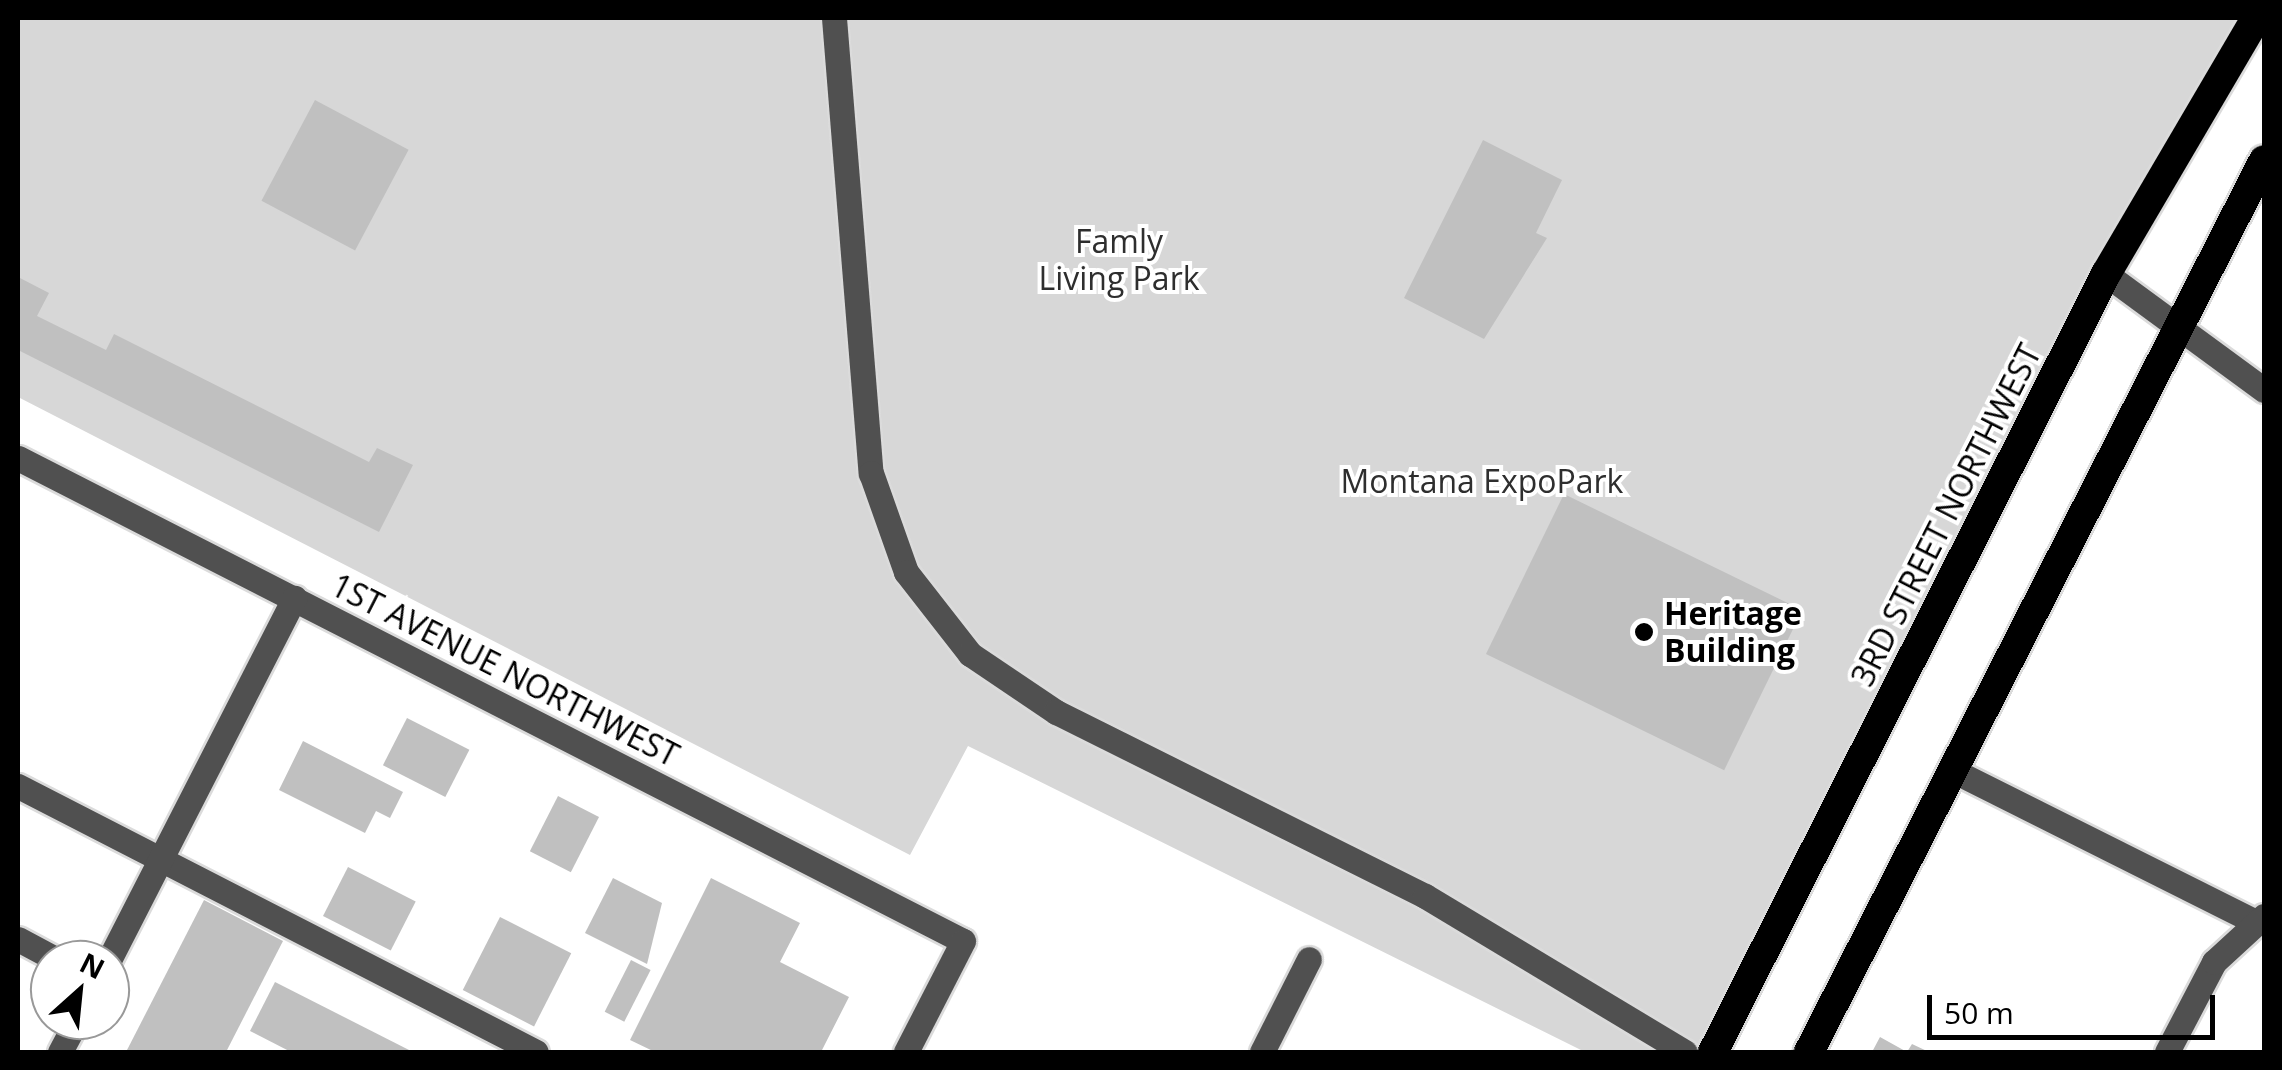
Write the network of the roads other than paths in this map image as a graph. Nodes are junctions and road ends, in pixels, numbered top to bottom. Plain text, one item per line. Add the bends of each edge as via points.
1 (834, 18) edge
2 (2256, 18) edge
3 (2264, 160) edge
4 (2106, 274) junction
5 (2174, 332) junction
6 (2264, 390) edge
7 (18, 458) edge
8 (294, 598) junction
9 (1952, 770) junction
10 (18, 786) edge
11 (160, 860) junction
12 (2261, 920) edge
13 (118, 940) edge
14 (1309, 958) dead end
15 (536, 1052) edge
16 (906, 1052) edge
17 (1262, 1052) edge
18 (1686, 1052) edge
19 (1713, 1052) edge
20 (1809, 1052) edge
21 (2167, 1052) edge

1 - 18 street via 871,473 906,572 970,654 1056,712 1425,896
2 - 4 highway, 3RD STREET NORTHWEST
3 - 5 highway
4 - 5 street
4 - 19 highway, 3RD STREET NORTHWEST
5 - 6 street
5 - 9 highway
7 - 8 street, 1ST AVENUE NORTHWEST
8 - 11 street
8 - 16 street, 1ST AVENUE NORTHWEST via 963,942
9 - 12 street
9 - 20 highway
10 - 11 street
11 - 13 street
11 - 15 street
12 - 21 street via 2214,962
14 - 17 street

